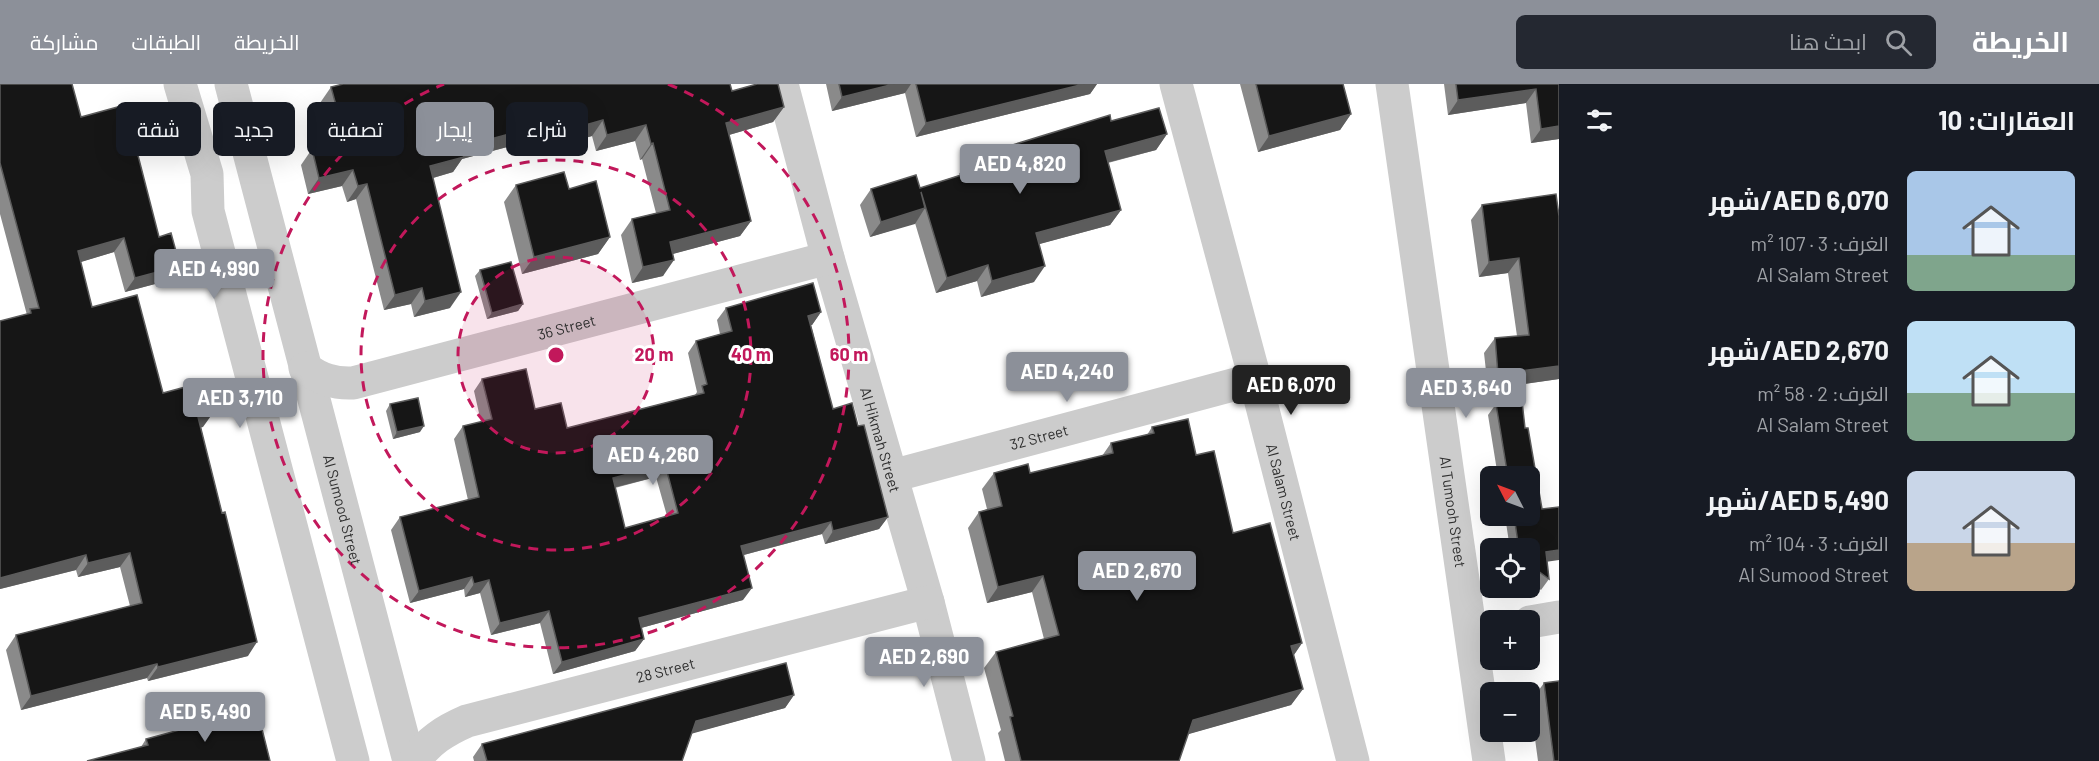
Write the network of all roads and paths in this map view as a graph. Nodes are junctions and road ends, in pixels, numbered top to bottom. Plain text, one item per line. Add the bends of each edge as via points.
1 (180, 84) edge
2 (231, 84) edge
3 (782, 84) edge
4 (1176, 84) edge
5 (1392, 84) edge
6 (207, 174) junction
7 (828, 258) junction
8 (296, 333) junction
9 (304, 368) junction
10 (1255, 379) junction
11 (892, 477) junction
12 (928, 602) junction
13 (1559, 617) edge
14 (1540, 620) edge
15 (1480, 624) edge
16 (1483, 670) edge
17 (352, 761) edge
18 (410, 761) edge
19 (414, 761) edge
20 (969, 761) edge
21 (1353, 761) edge
22 (1489, 761) edge

1 - 6 street
2 - 8 street, Al Sumood Street
3 - 7 street, Al Hikmah Street
4 - 10 street, Al Salam Street
5 - 15 street, Al Tumooh Street
6 - 8 street via 249,328 263,336
6 - 17 street via 208,211
7 - 9 street, 36 Street via 353,382 327,380
7 - 11 street, Al Hikmah Street
8 - 9 street, Al Sumood Street
9 - 18 street, Al Sumood Street
10 - 11 street, 32 Street
10 - 21 street, Al Salam Street
11 - 12 street, Al Hikmah Street
12 - 19 street, 28 Street via 467,722 431,741
12 - 20 street, Al Hikmah Street
13 - 14 street
16 - 22 street, Al Tumooh Street

